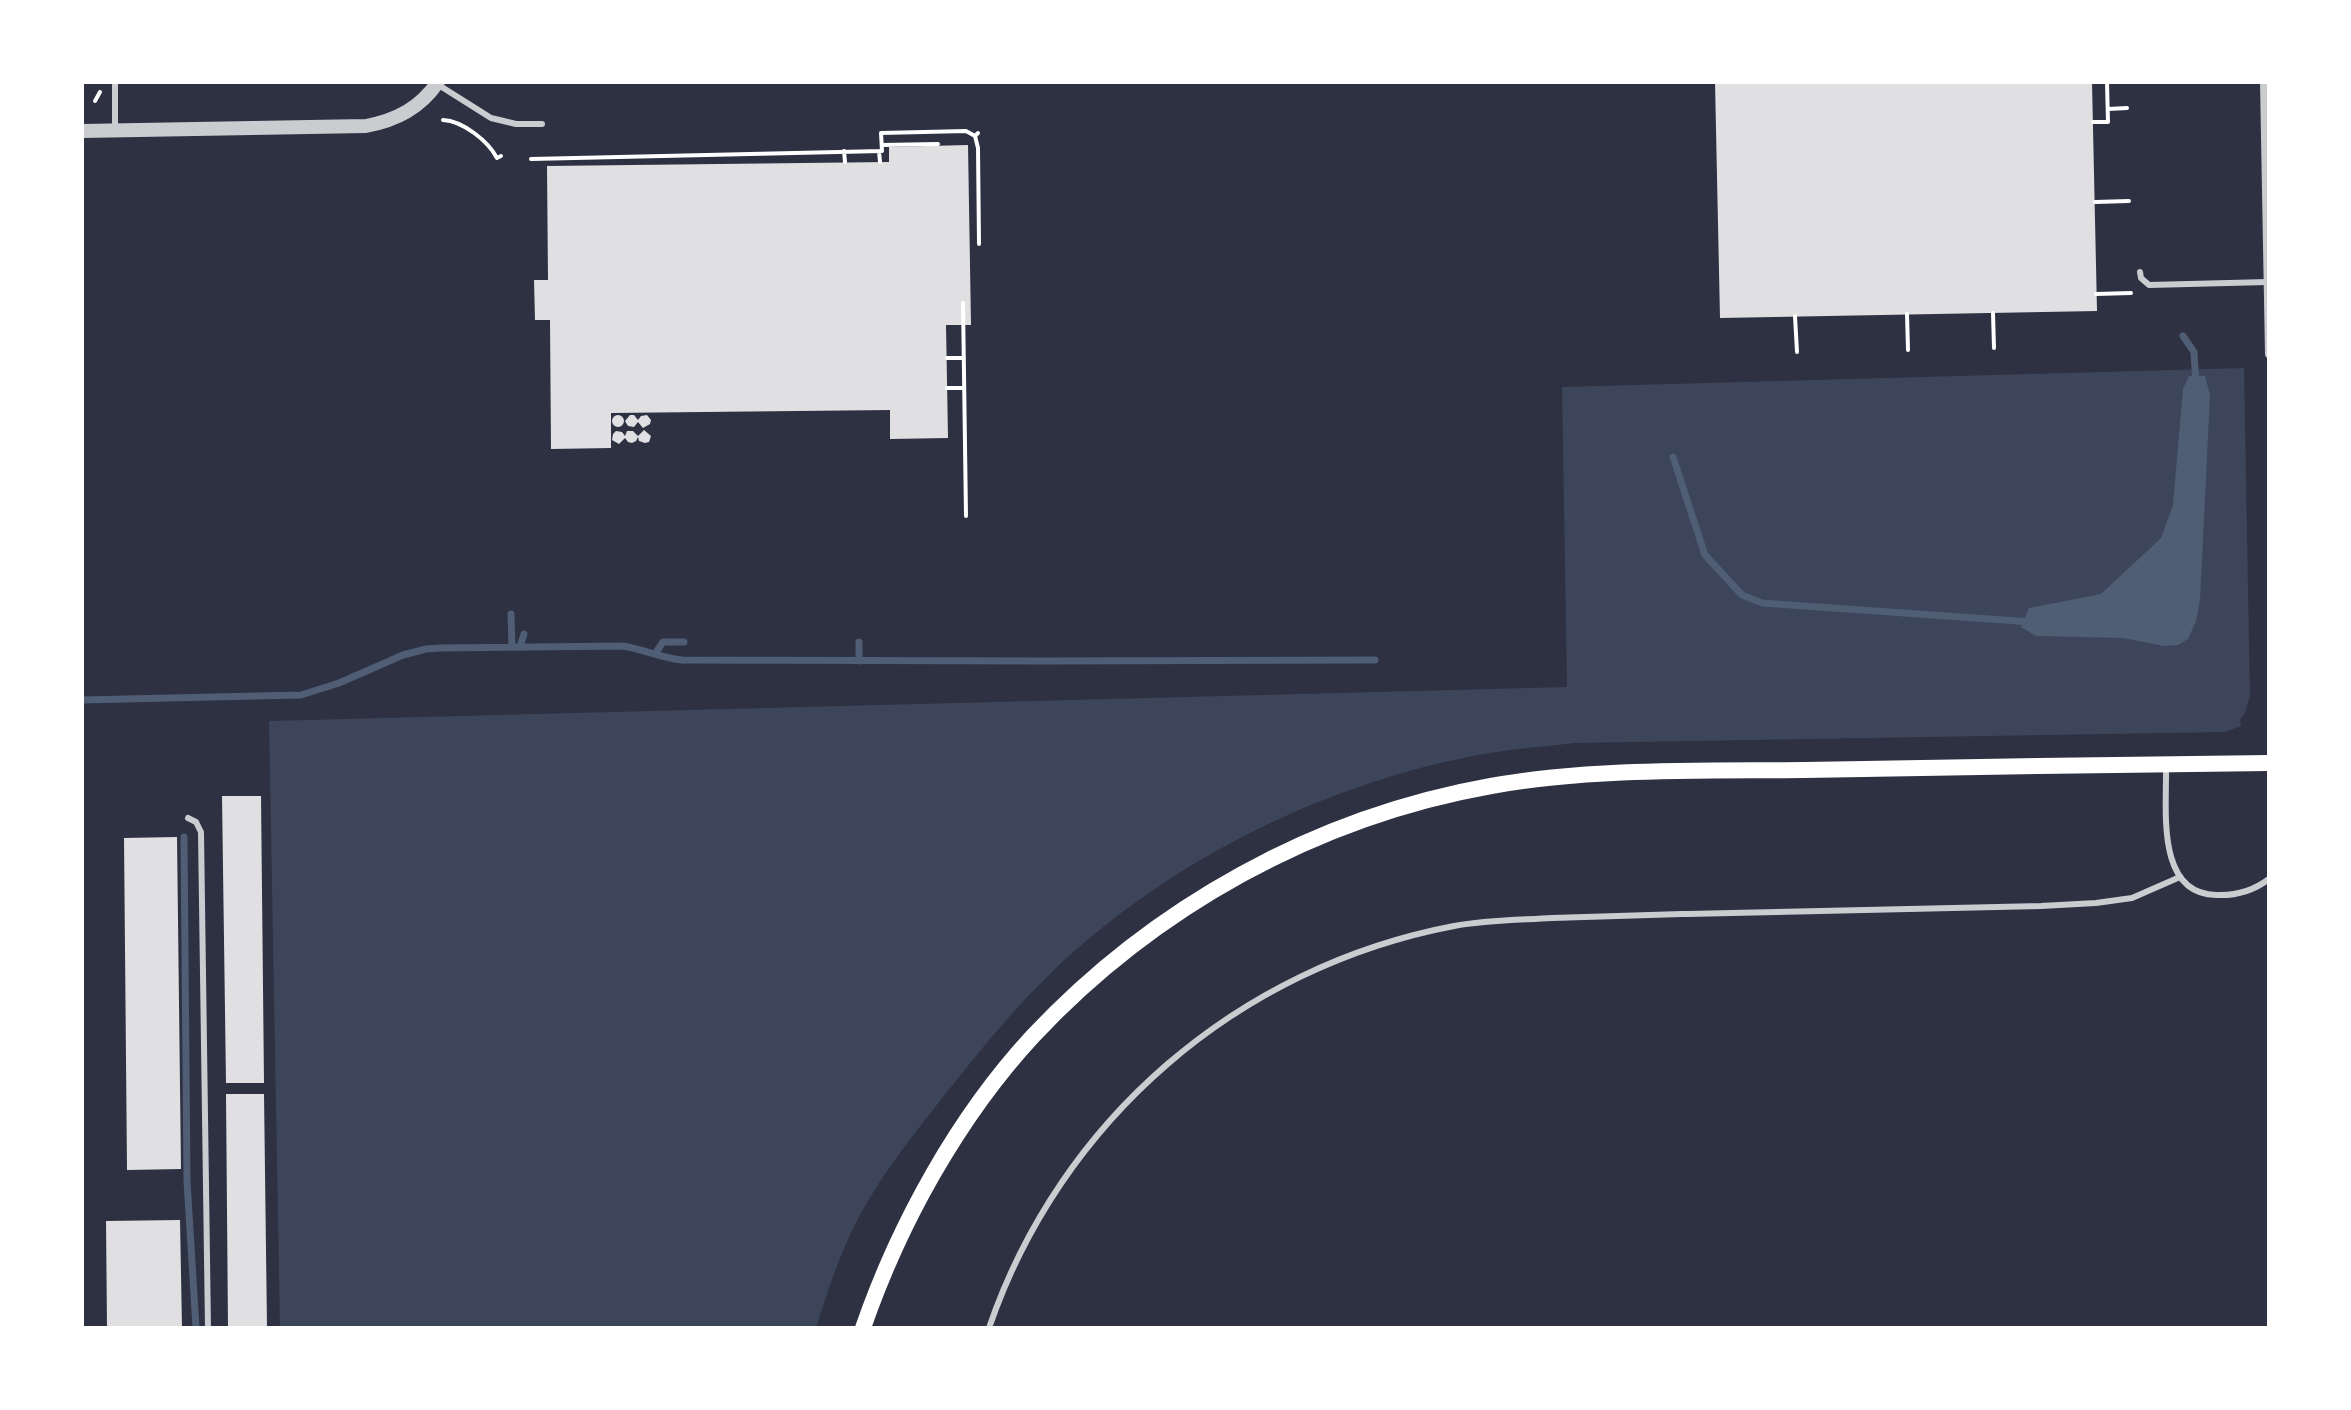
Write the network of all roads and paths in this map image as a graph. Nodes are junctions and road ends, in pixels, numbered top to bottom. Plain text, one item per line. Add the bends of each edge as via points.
1 (115, 82) edge
2 (2107, 82) edge
3 (2264, 82) edge
4 (437, 83) edge
5 (2127, 108) dead end
6 (2108, 109) junction
7 (443, 120) dead end
8 (2093, 122) dead end
9 (542, 124) dead end
10 (115, 130) junction
11 (82, 131) edge
12 (938, 132) junction
13 (882, 145) junction
14 (844, 151) junction
15 (879, 151) junction
16 (770, 153) junction
17 (501, 156) dead end
18 (671, 156) junction
19 (531, 159) dead end
20 (845, 162) dead end
21 (880, 162) dead end
22 (770, 163) dead end
23 (672, 165) dead end
24 (2129, 201) dead end
25 (2095, 202) dead end
26 (979, 244) dead end
27 (2140, 272) dead end
28 (2268, 282) edge
29 (2131, 293) dead end
30 (2096, 294) dead end
31 (963, 303) dead end
32 (1993, 313) dead end
33 (1907, 314) dead end
34 (1795, 316) dead end
35 (1994, 348) dead end
36 (1908, 350) dead end
37 (1797, 352) dead end
38 (2269, 354) edge
39 (947, 358) dead end
40 (964, 358) junction
41 (947, 388) dead end
42 (964, 388) junction
43 (966, 516) dead end
44 (2269, 763) edge
45 (2166, 764) junction
46 (188, 818) dead end
47 (2180, 877) junction
48 (2269, 879) edge
49 (208, 1328) edge
50 (863, 1328) edge
51 (989, 1328) edge

1 - 10 lane
2 - 6 path
3 - 28 street
4 - 9 lane via 502,122
4 - 10 street via 405,114 366,126
5 - 6 path
6 - 8 path via 2108,122
7 - 17 path via 481,137 497,158
10 - 11 street
12 - 13 path via 938,145
12 - 13 path via 881,133
12 - 26 path via 976,134
13 - 15 path
14 - 15 path
14 - 16 path
14 - 20 path
15 - 21 path
16 - 18 path
16 - 22 path
18 - 19 path
18 - 23 path
24 - 25 path
27 - 28 lane via 2149,285
28 - 38 street
29 - 30 path
31 - 40 path
32 - 35 path
33 - 36 path
34 - 37 path
39 - 40 path
40 - 42 path
41 - 42 path
42 - 43 path
44 - 45 main road
45 - 47 lane via 2169,849
45 - 50 main road via 1576,775 1452,794 1316,838 1247,870 1151,932 1033,1037 932,1176 892,1253
46 - 49 lane via 201,832
47 - 48 lane via 2211,895 2246,892
47 - 51 lane via 2143,895 2096,903 1478,922 1413,935 1339,960 1230,1016 1179,1053 1129,1100 1083,1151 1036,1225

